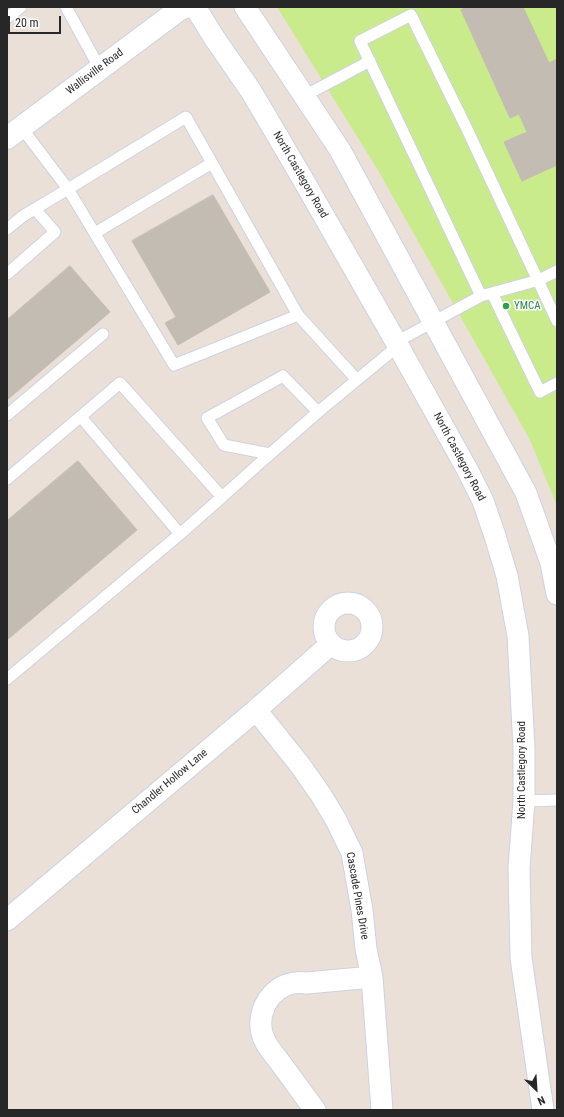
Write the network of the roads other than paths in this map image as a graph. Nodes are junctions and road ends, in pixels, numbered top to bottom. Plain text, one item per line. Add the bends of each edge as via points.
1 (21, 7) edge
2 (66, 7) edge
3 (185, 7) edge
4 (195, 7) edge
5 (245, 7) edge
6 (7, 18) edge
7 (370, 61) junction
8 (100, 69) junction
9 (304, 96) junction
10 (14, 133) edge
11 (212, 163) junction
12 (68, 189) junction
13 (35, 209) junction
14 (7, 229) edge
15 (95, 233) junction
16 (557, 271) edge
17 (7, 274) edge
18 (539, 280) junction
19 (486, 295) junction
20 (298, 315) junction
21 (557, 321) edge
22 (432, 322) junction
23 (103, 334) dead end
24 (397, 344) junction
25 (357, 380) junction
26 (557, 383) edge
27 (318, 412) junction
28 (7, 415) edge
29 (81, 417) junction
30 (270, 454) junction
31 (7, 479) edge
32 (222, 498) junction
33 (180, 534) junction
34 (557, 594) edge
35 (331, 644) dead end
36 (7, 679) edge
37 (256, 710) junction
38 (557, 800) edge
39 (524, 801) junction
40 (7, 920) edge
41 (372, 977) junction
42 (315, 1110) edge
43 (382, 1110) edge
44 (543, 1110) edge

1 - 6 lane
2 - 8 lane
3 - 8 main road, Wallisville Road
4 - 24 street, North Castlegory Road via 255,98
5 - 9 street
7 - 9 lane
7 - 18 lane via 360,41 411,15
7 - 19 lane
8 - 10 main road, Wallisville Road
9 - 22 street via 340,150
10 - 12 lane
11 - 12 lane via 186,117
11 - 15 lane
11 - 20 lane
12 - 13 lane
12 - 15 lane
13 - 14 lane
13 - 17 lane via 55,232
15 - 20 lane via 174,365
16 - 18 lane
18 - 19 lane
18 - 21 lane
19 - 22 lane
19 - 26 lane via 540,392
20 - 25 lane
22 - 24 lane
22 - 34 street via 526,493 551,563
23 - 28 lane
24 - 25 lane
24 - 39 street, North Castlegory Road via 483,501 507,576 518,636
25 - 27 lane
27 - 30 lane
27 - 30 lane via 283,376 207,418 224,445
29 - 31 lane
29 - 32 lane via 120,384
29 - 33 lane
30 - 32 lane
32 - 33 lane
33 - 36 lane
35 - 37 street, Chandler Hollow Lane
37 - 40 street, Chandler Hollow Lane
37 - 41 street, Cascade Pines Drive via 321,795 352,853
38 - 39 lane
39 - 44 street, North Castlegory Road via 519,868 520,958
41 - 42 street via 285,985 267,1001 262,1013 264,1041
41 - 43 street, Cascade Pines Drive

